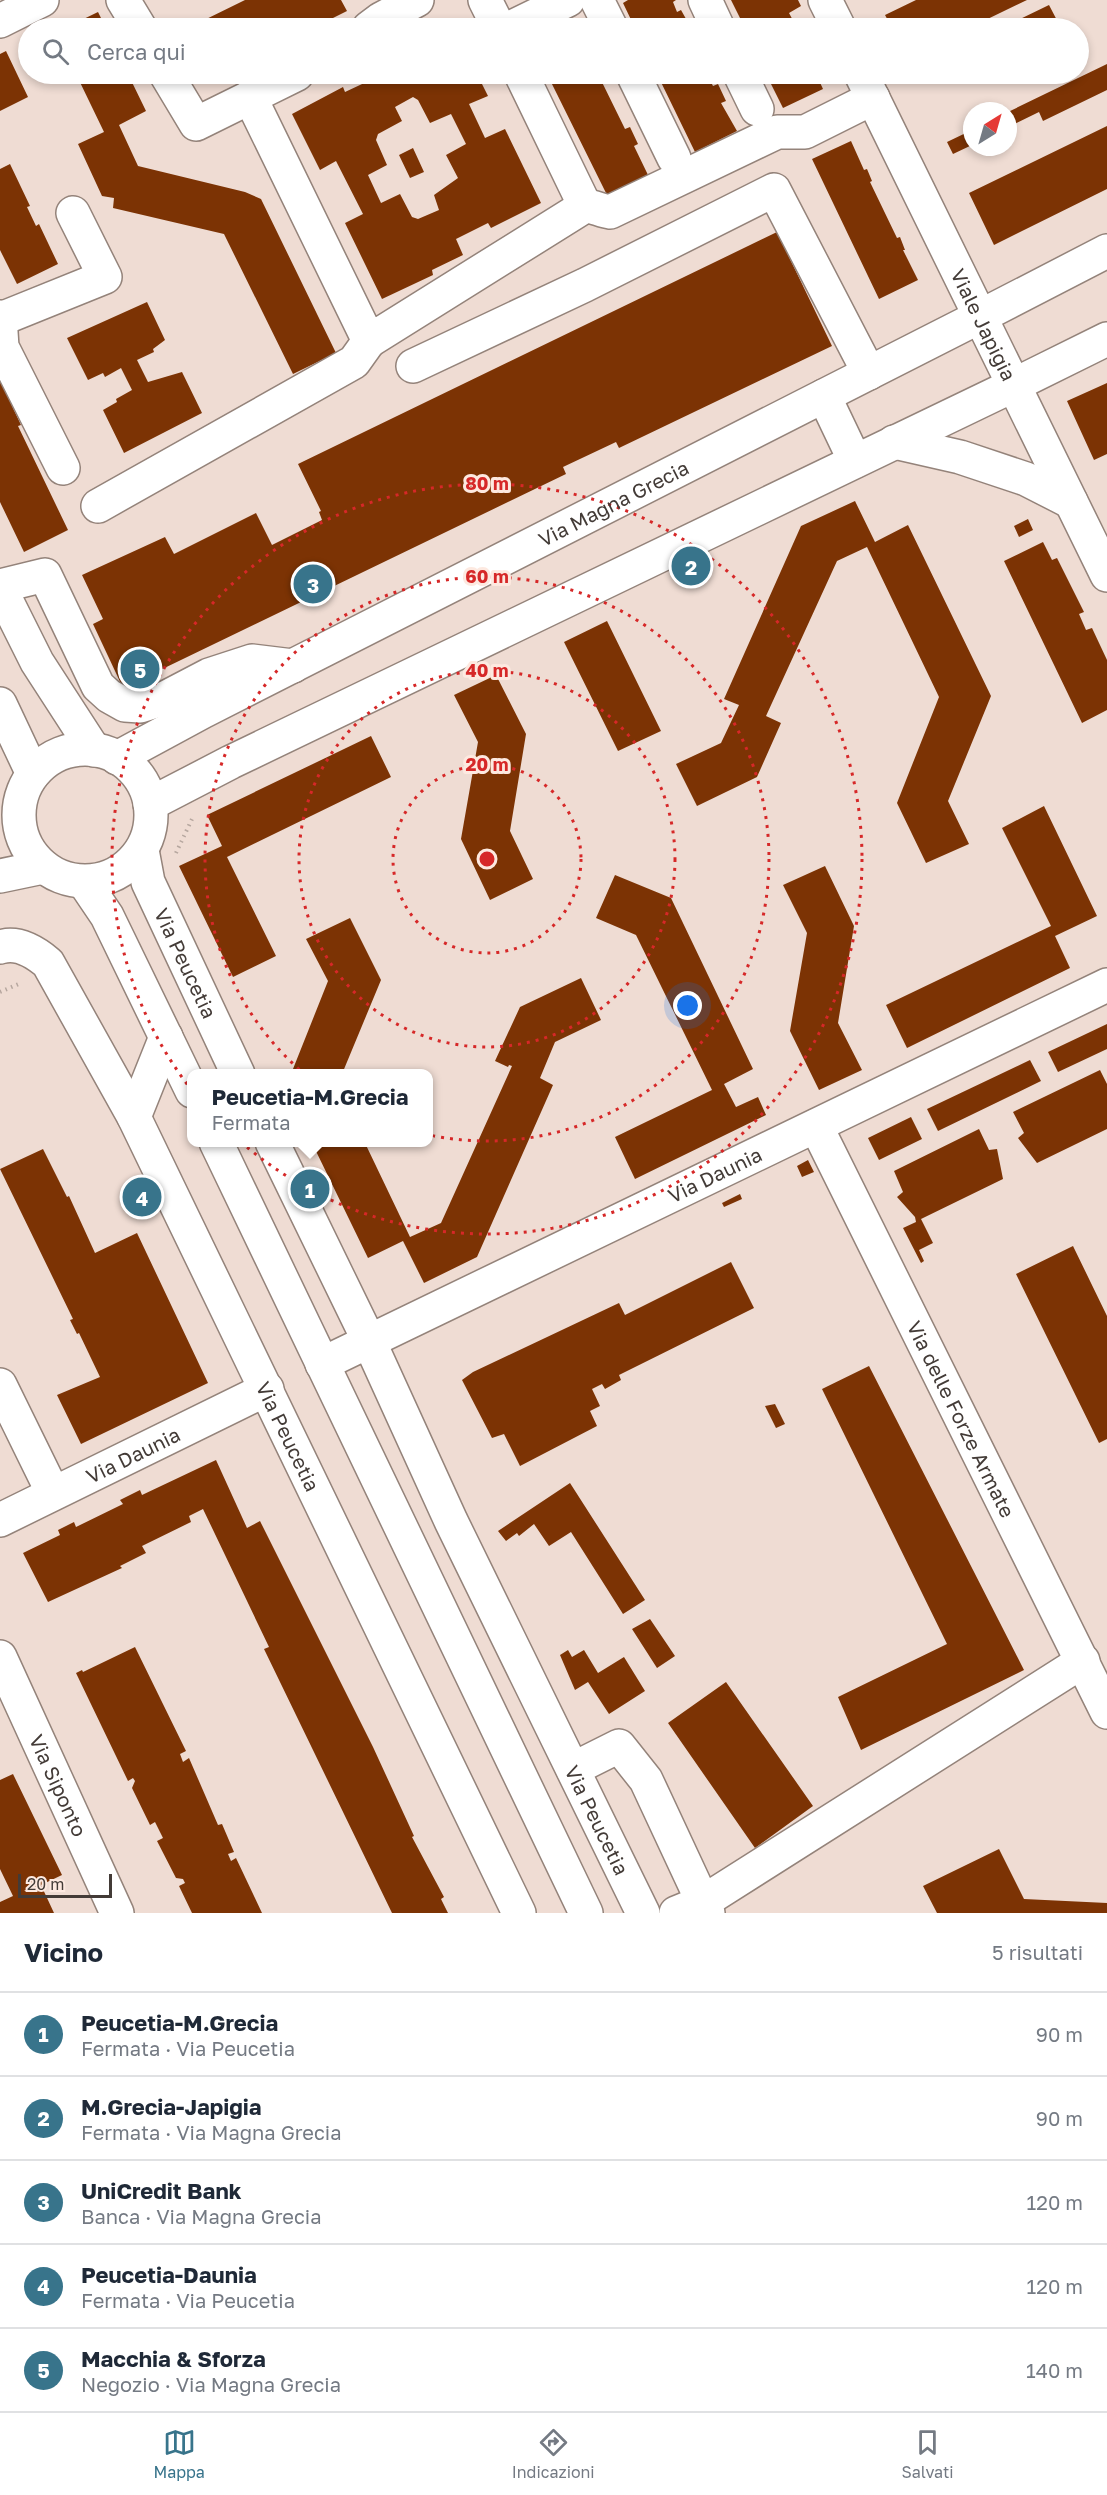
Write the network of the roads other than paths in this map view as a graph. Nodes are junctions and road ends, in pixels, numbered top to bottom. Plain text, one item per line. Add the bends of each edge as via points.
1 (42, 0) edge
2 (123, 0) edge
3 (417, 0) edge
4 (485, 0) edge
5 (568, 0) edge
6 (597, 0) edge
7 (705, 0) edge
8 (825, 0) edge
9 (134, 18) edge
10 (381, 18) edge
11 (494, 18) edge
12 (531, 18) edge
13 (606, 18) edge
14 (713, 18) edge
15 (834, 18) edge
16 (0, 21) edge
17 (172, 84) edge
18 (277, 84) edge
19 (526, 84) edge
20 (638, 84) edge
21 (745, 84) edge
22 (867, 86) edge
23 (250, 97) junction
24 (757, 109) dead end
25 (674, 158) dead end
26 (585, 206) junction
27 (72, 213) dead end
28 (1107, 251) edge
29 (981, 316) junction
30 (1, 318) edge
31 (1107, 339) edge
32 (369, 340) junction
33 (413, 366) dead end
34 (869, 373) junction
35 (1014, 384) junction
36 (824, 396) junction
37 (894, 442) junction
38 (855, 461) junction
39 (63, 468) dead end
40 (1071, 502) junction
41 (98, 506) dead end
42 (1107, 575) edge
43 (0, 587) edge
44 (293, 666) junction
45 (0, 704) edge
46 (106, 754) junction
47 (18, 794) edge
48 (150, 804) junction
49 (142, 850) junction
50 (43, 867) junction
51 (0, 876) edge
52 (84, 882) junction
53 (0, 946) edge
54 (1107, 986) edge
55 (166, 1037) junction
56 (236, 1069) edge
57 (187, 1081) edge
58 (134, 1117) junction
59 (816, 1126) junction
60 (218, 1147) edge
61 (274, 1147) edge
62 (369, 1341) junction
63 (322, 1364) junction
64 (0, 1385) edge
65 (267, 1389) junction
66 (53, 1493) junction
67 (0, 1520) edge
68 (0, 1657) edge
69 (1083, 1661) junction
70 (1107, 1712) edge
71 (573, 1769) junction
72 (696, 1909) edge
73 (117, 1913) edge
74 (519, 1913) edge
75 (586, 1913) edge
76 (643, 1913) edge

1 - 16 street
2 - 9 street
3 - 10 street
4 - 11 street
5 - 12 street
6 - 13 street
7 - 14 street
8 - 15 street
17 - 23 street via 196,124
18 - 23 street
19 - 26 street
20 - 25 street
21 - 24 street
22 - 26 street via 806,132 777,132 610,212
22 - 29 street, Viale Japigia
23 - 32 street
26 - 32 street
27 - 30 street via 105,277
28 - 29 street, Via Magna Grecia
29 - 34 street, Via Magna Grecia
29 - 35 street, Viale Japigia
30 - 39 street via 2,347
31 - 35 street
32 - 41 street via 354,362
33 - 34 street via 774,190
34 - 36 street, Via Magna Grecia
35 - 37 street
35 - 40 street, Viale Japigia
36 - 38 street
36 - 44 street, Via Magna Grecia
37 - 38 street
37 - 40 street via 960,457 1026,479
38 - 48 street
40 - 42 street, Viale Japigia
43 - 44 street via 45,575 99,686 125,705 153,703 209,675 252,661
43 - 46 street via 37,662
44 - 46 street, Via Magna Grecia
45 - 47 street
46 - 47 street, Via Magna Grecia via 71,751 50,759
46 - 48 street via 139,777
47 - 50 street via 21,835
48 - 49 street via 151,827
49 - 52 street via 127,867 107,878
49 - 56 street, Via Peucetia via 148,882
50 - 51 street
50 - 52 street via 63,878
52 - 55 street via 107,916
53 - 58 street, Via Peucetia via 32,950 48,963
54 - 59 street, Via Daunia
55 - 57 street
55 - 58 street
58 - 65 street, Via Peucetia
59 - 62 street, Via Daunia
59 - 69 street, Via delle Forze Armate
60 - 63 street
61 - 62 street, Via Peucetia
62 - 63 street, Via Daunia
62 - 71 street, Via Peucetia via 451,1521
63 - 75 street
64 - 66 street
65 - 66 street, Via Daunia
65 - 74 street, Via Peucetia
66 - 67 street, Via Daunia
68 - 73 street, Via Siponto
69 - 70 street, Via delle Forze Armate
69 - 72 street
71 - 72 street via 619,1746 645,1780
71 - 76 street, Via Peucetia

